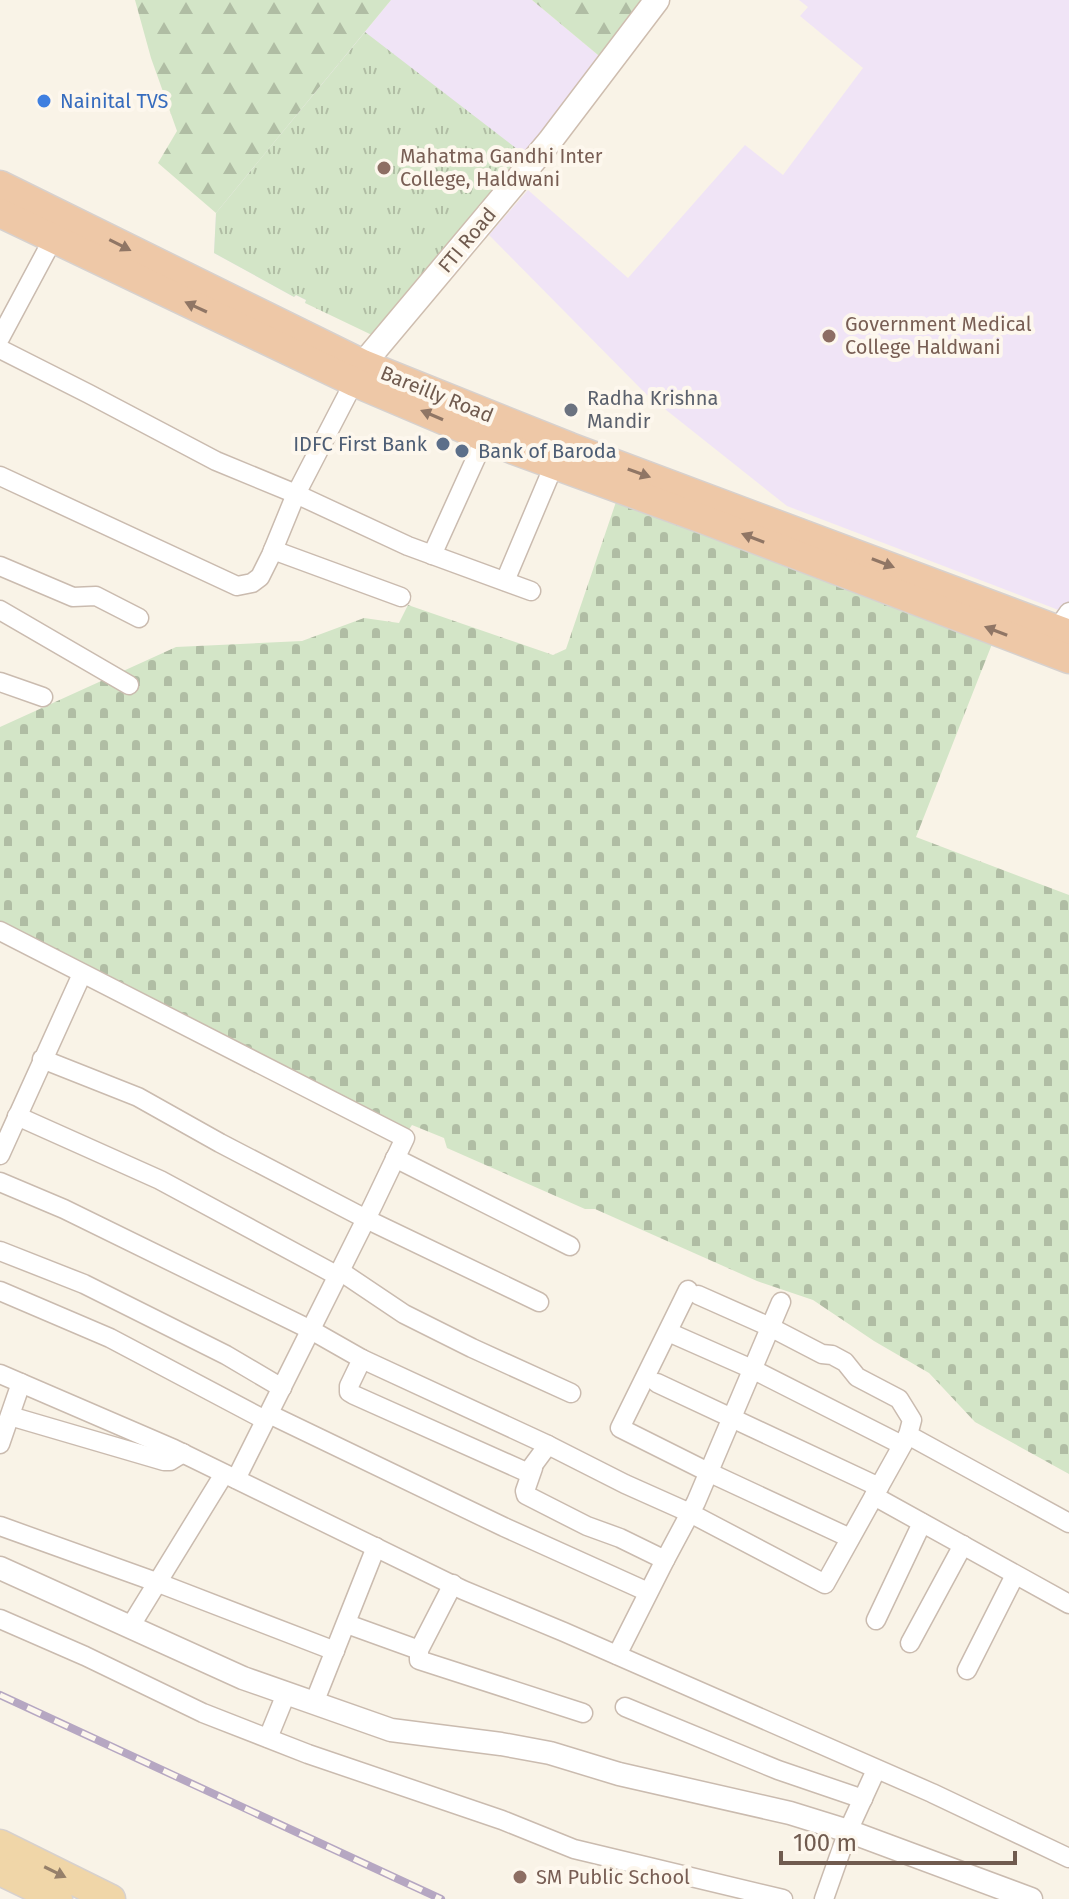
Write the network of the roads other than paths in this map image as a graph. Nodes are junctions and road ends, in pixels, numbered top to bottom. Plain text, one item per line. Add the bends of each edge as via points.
1 (657, 0) edge
2 (0, 185) edge
3 (0, 213) edge
4 (59, 228) junction
5 (0, 338) edge
6 (0, 349) edge
7 (358, 373) junction
8 (485, 438) junction
9 (554, 465) junction
10 (0, 476) edge
11 (296, 494) junction
12 (273, 550) junction
13 (432, 555) junction
14 (0, 566) edge
15 (505, 581) junction
16 (531, 591) dead end
17 (401, 597) dead end
18 (0, 610) edge
19 (139, 618) dead end
20 (1062, 637) edge
21 (0, 682) edge
22 (129, 685) dead end
23 (43, 697) dead end
24 (0, 931) edge
25 (82, 974) junction
26 (42, 1059) junction
27 (17, 1116) junction
28 (0, 1155) edge
29 (395, 1158) junction
30 (0, 1182) edge
31 (366, 1219) junction
32 (570, 1246) dead end
33 (0, 1251) edge
34 (339, 1274) junction
35 (0, 1291) edge
36 (539, 1302) dead end
37 (781, 1302) dead end
38 (770, 1327) junction
39 (311, 1330) junction
40 (675, 1335) dead end
41 (362, 1359) junction
42 (752, 1369) junction
43 (0, 1374) edge
44 (21, 1383) junction
45 (657, 1383) dead end
46 (282, 1388) junction
47 (571, 1393) dead end
48 (267, 1417) junction
49 (731, 1418) junction
50 (6, 1421) edge
51 (905, 1440) junction
52 (0, 1444) edge
53 (548, 1445) junction
54 (183, 1453) junction
55 (533, 1468) junction
56 (708, 1472) junction
57 (230, 1476) junction
58 (876, 1492) junction
59 (690, 1513) junction
60 (922, 1523) junction
61 (1069, 1523) edge
62 (0, 1526) edge
63 (850, 1538) junction
64 (963, 1545) junction
65 (376, 1547) junction
66 (665, 1560) junction
67 (0, 1568) edge
68 (1015, 1575) junction
69 (156, 1582) junction
70 (453, 1584) junction
71 (648, 1592) junction
72 (1069, 1604) edge
73 (0, 1619) edge
74 (876, 1620) dead end
75 (347, 1624) junction
76 (130, 1627) junction
77 (910, 1643) dead end
78 (419, 1650) junction
79 (335, 1651) junction
80 (617, 1655) junction
81 (967, 1670) dead end
82 (286, 1694) junction
83 (314, 1703) junction
84 (625, 1707) dead end
85 (583, 1713) dead end
86 (268, 1738) junction
87 (876, 1770) junction
88 (863, 1799) junction
89 (848, 1831) junction
90 (0, 1844) edge
91 (1069, 1858) edge
92 (0, 1871) edge
93 (58, 1899) edge
94 (111, 1899) edge
95 (783, 1899) edge
96 (824, 1899) edge
97 (1031, 1899) edge

1 - 7 main road, FTI Road via 550,141
2 - 4 highway, Bareilly Road
3 - 4 highway, Bareilly Road
4 - 5 street
4 - 7 highway, Bareilly Road
6 - 11 street via 216,461
8 -> 7 highway, Bareilly Road
7 - 11 street
7 -> 20 highway, Bareilly Road via 570,447
8 - 9 highway, Bareilly Road
8 - 13 street
9 - 15 street
20 -> 9 highway, Bareilly Road
10 - 12 street via 237,586 260,577
11 - 12 street
11 - 13 street
12 - 17 street
13 - 15 street
14 - 19 street via 73,597 96,596
15 - 16 street
18 - 22 street
21 - 23 street
24 - 25 street
25 - 26 street
25 - 29 street via 405,1138
26 - 27 street
26 - 31 street via 138,1097
27 - 28 street
27 - 34 street via 160,1180
29 - 31 street
29 - 32 street
30 - 39 street
31 - 34 street
31 - 36 street
33 - 46 street via 98,1291
34 - 39 street
34 - 47 street via 404,1314
35 - 48 street via 110,1338
37 - 38 street
38 - 42 street
38 - 51 street via 845,1362 857,1377 899,1399 912,1420
38 - 56 street via 693,1293 620,1428
39 - 41 street
39 - 46 street
40 - 42 street
41 - 53 street
41 - 55 street via 349,1392 524,1471
42 - 49 street
42 - 51 street
43 - 44 street
44 - 50 street
44 - 54 street
45 - 49 street
46 - 48 street
48 - 57 street
48 - 71 street
49 - 56 street
49 - 58 street
50 - 52 street
50 - 54 street via 164,1461
51 - 58 street
51 - 61 street
53 - 55 street
53 - 59 street
54 - 57 street
55 - 66 street via 526,1495
56 - 59 street
56 - 63 street
57 - 65 street
57 - 69 street
58 - 60 street
58 - 63 street
59 - 63 street via 825,1584
59 - 66 street
60 - 64 street
60 - 74 street
62 - 69 street
64 - 68 street
64 - 77 street
65 - 70 street
65 - 75 street
66 - 71 street
67 - 76 street
68 - 72 street
68 - 81 street
69 - 76 street
69 - 79 street
70 - 78 street
70 - 80 street
71 - 80 street
73 - 86 street
75 - 78 street
75 - 79 street
76 - 82 street
78 - 85 street via 421,1661
79 - 83 street
80 - 87 street
82 - 83 street
82 - 86 street
83 - 89 street via 391,1730 550,1753
84 - 88 street
86 - 95 street via 574,1849
87 - 88 street
87 - 91 street
88 - 89 street
89 - 96 street
89 - 97 street
90 -> 94 main road
92 - 93 main road

